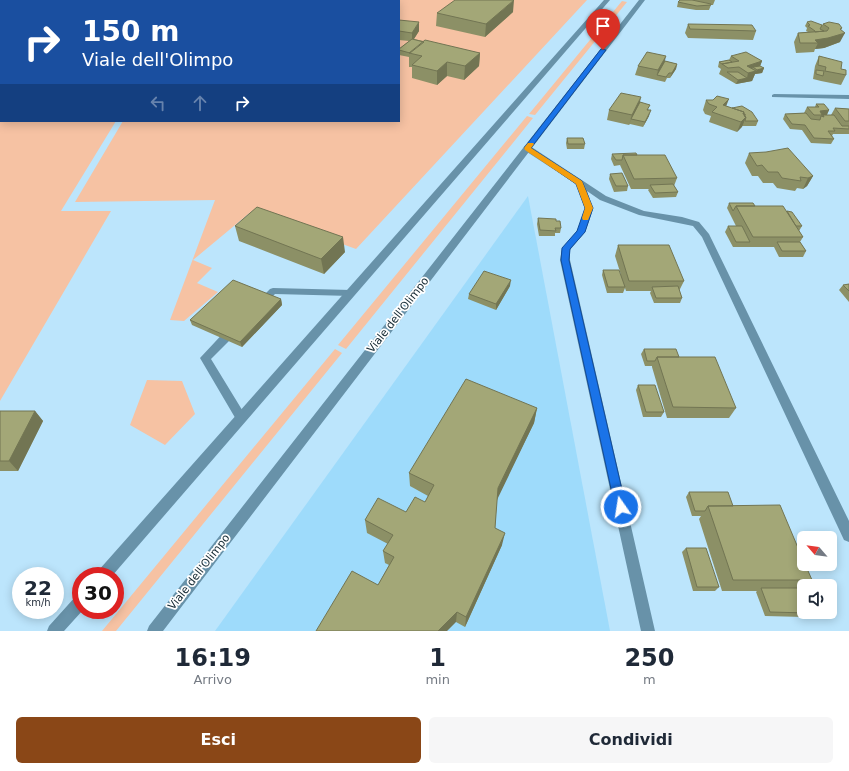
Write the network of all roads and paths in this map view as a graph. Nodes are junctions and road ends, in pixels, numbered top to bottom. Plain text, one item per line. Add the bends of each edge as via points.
1 (607, 0) edge
2 (642, 0) edge
3 (774, 96) dead end
4 (849, 97) edge
5 (527, 148) junction
6 (580, 183) junction
7 (351, 293) junction
8 (250, 313) edge
9 (239, 324) edge
10 (241, 418) junction
11 (849, 535) edge
12 (111, 567) edge
13 (72, 611) edge
14 (54, 631) edge
15 (154, 631) edge
16 (648, 631) edge

1 - 7 street
2 - 5 street, Viale dell'Olimpo
3 - 4 street
5 - 6 street
5 - 15 street, Viale dell'Olimpo
6 - 11 street via 603,198 642,213 696,224 706,236
6 - 16 street via 589,208 581,232 566,248 565,260
7 - 8 street via 273,291
7 - 10 street
9 - 10 street via 205,358
10 - 12 street
13 - 14 street

